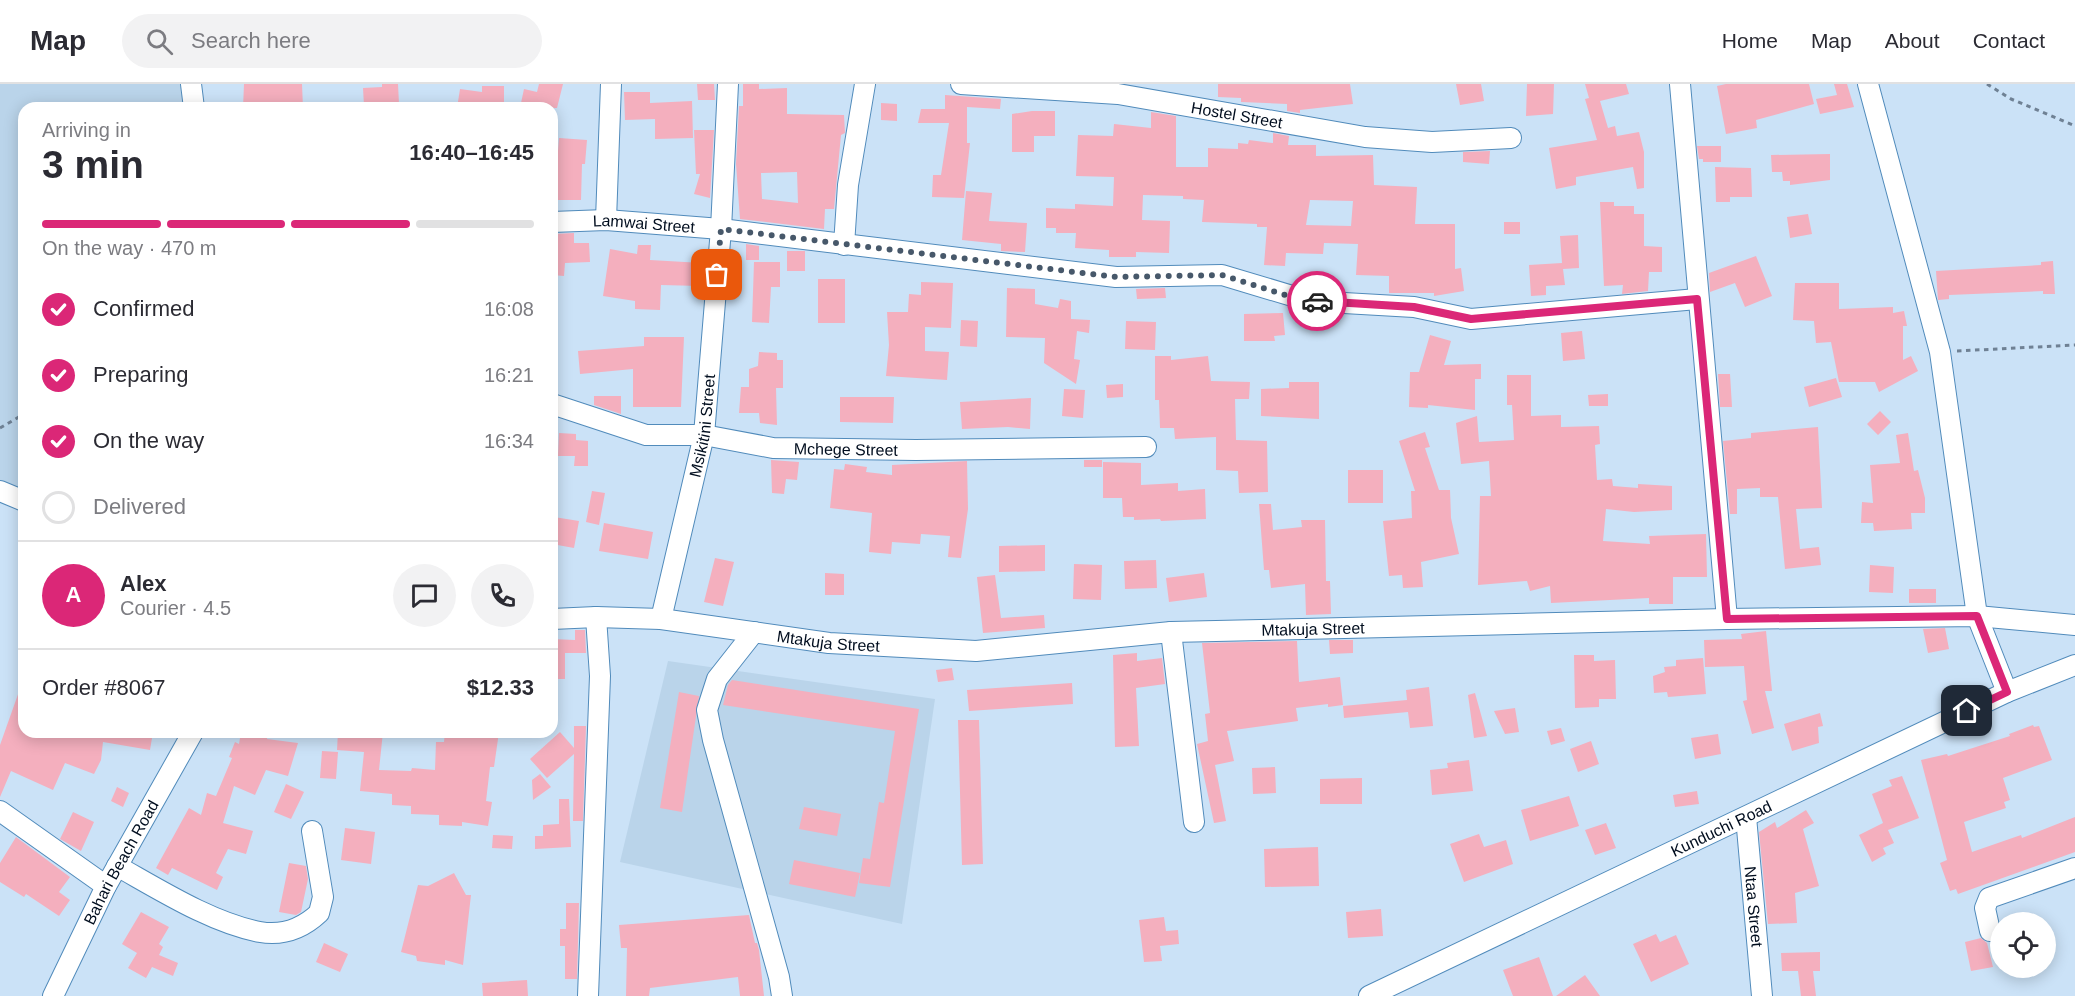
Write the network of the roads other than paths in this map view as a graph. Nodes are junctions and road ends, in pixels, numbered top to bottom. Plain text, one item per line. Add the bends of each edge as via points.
1 (191, 84) edge
2 (611, 84) edge
3 (728, 84) edge
4 (865, 84) edge
5 (961, 84) edge
6 (1680, 84) edge
7 (1868, 84) edge
8 (193, 102) edge
9 (1511, 138) dead end
10 (606, 220) junction
11 (558, 222) edge
12 (721, 229) junction
13 (844, 245) junction
14 (1697, 299) junction
15 (558, 406) edge
16 (704, 435) junction
17 (1146, 447) dead end
18 (0, 491) edge
19 (18, 498) edge
20 (1977, 616) junction
21 (596, 617) junction
22 (558, 619) edge
23 (661, 619) junction
24 (1727, 619) junction
25 (2075, 625) edge
26 (754, 632) junction
27 (1171, 632) junction
28 (2075, 665) edge
29 (2007, 692) junction
30 (191, 738) edge
31 (0, 811) edge
32 (1746, 817) junction
33 (1194, 822) dead end
34 (312, 831) dead end
35 (117, 866) junction
36 (2075, 868) edge
37 (106, 886) junction
38 (1990, 932) dead end
39 (53, 996) edge
40 (588, 996) edge
41 (782, 996) edge
42 (1369, 996) edge
43 (1762, 996) edge

1 - 8 street
2 - 10 street
3 - 12 street, Msikitini Street
4 - 13 street via 848,185
5 - 9 street, Hostel Street via 1118,94 1365,136 1432,142
6 - 14 street
7 - 20 street via 1940,352
10 - 11 street, Lamwai Street
10 - 12 street, Lamwai Street
12 - 13 street, Lamwai Street
12 - 16 street, Msikitini Street
13 - 14 street, Lamwai Street via 1116,277 1222,275 1309,301 1414,307 1471,319
14 - 24 street
15 - 16 street, Mchege Street via 646,435
16 - 17 street, Mchege Street via 773,448
16 - 23 street, Msikitini Street
18 - 19 street
20 - 24 street, Mtakuja Street
20 - 25 street, Mtakuja Street
20 - 29 street
21 - 22 street, Mtakuja Street
21 - 23 street, Mtakuja Street
21 - 40 street via 600,676
23 - 26 street, Mtakuja Street
24 - 27 street, Mtakuja Street
26 - 27 street, Mtakuja Street via 829,643 976,651
26 - 41 street via 717,679 707,710
27 - 33 street
28 - 29 street, Kunduchi Road
29 - 32 street, Kunduchi Road
30 - 35 street, Bahari Beach Road
31 - 37 street
32 - 42 street, Kunduchi Road
32 - 43 street, Ntaa Street
34 - 35 street via 322,897 320,913 307,924 288,931 261,932 210,914
35 - 37 street, Bahari Beach Road
36 - 38 street via 1989,898 1985,908
37 - 39 street, Bahari Beach Road

